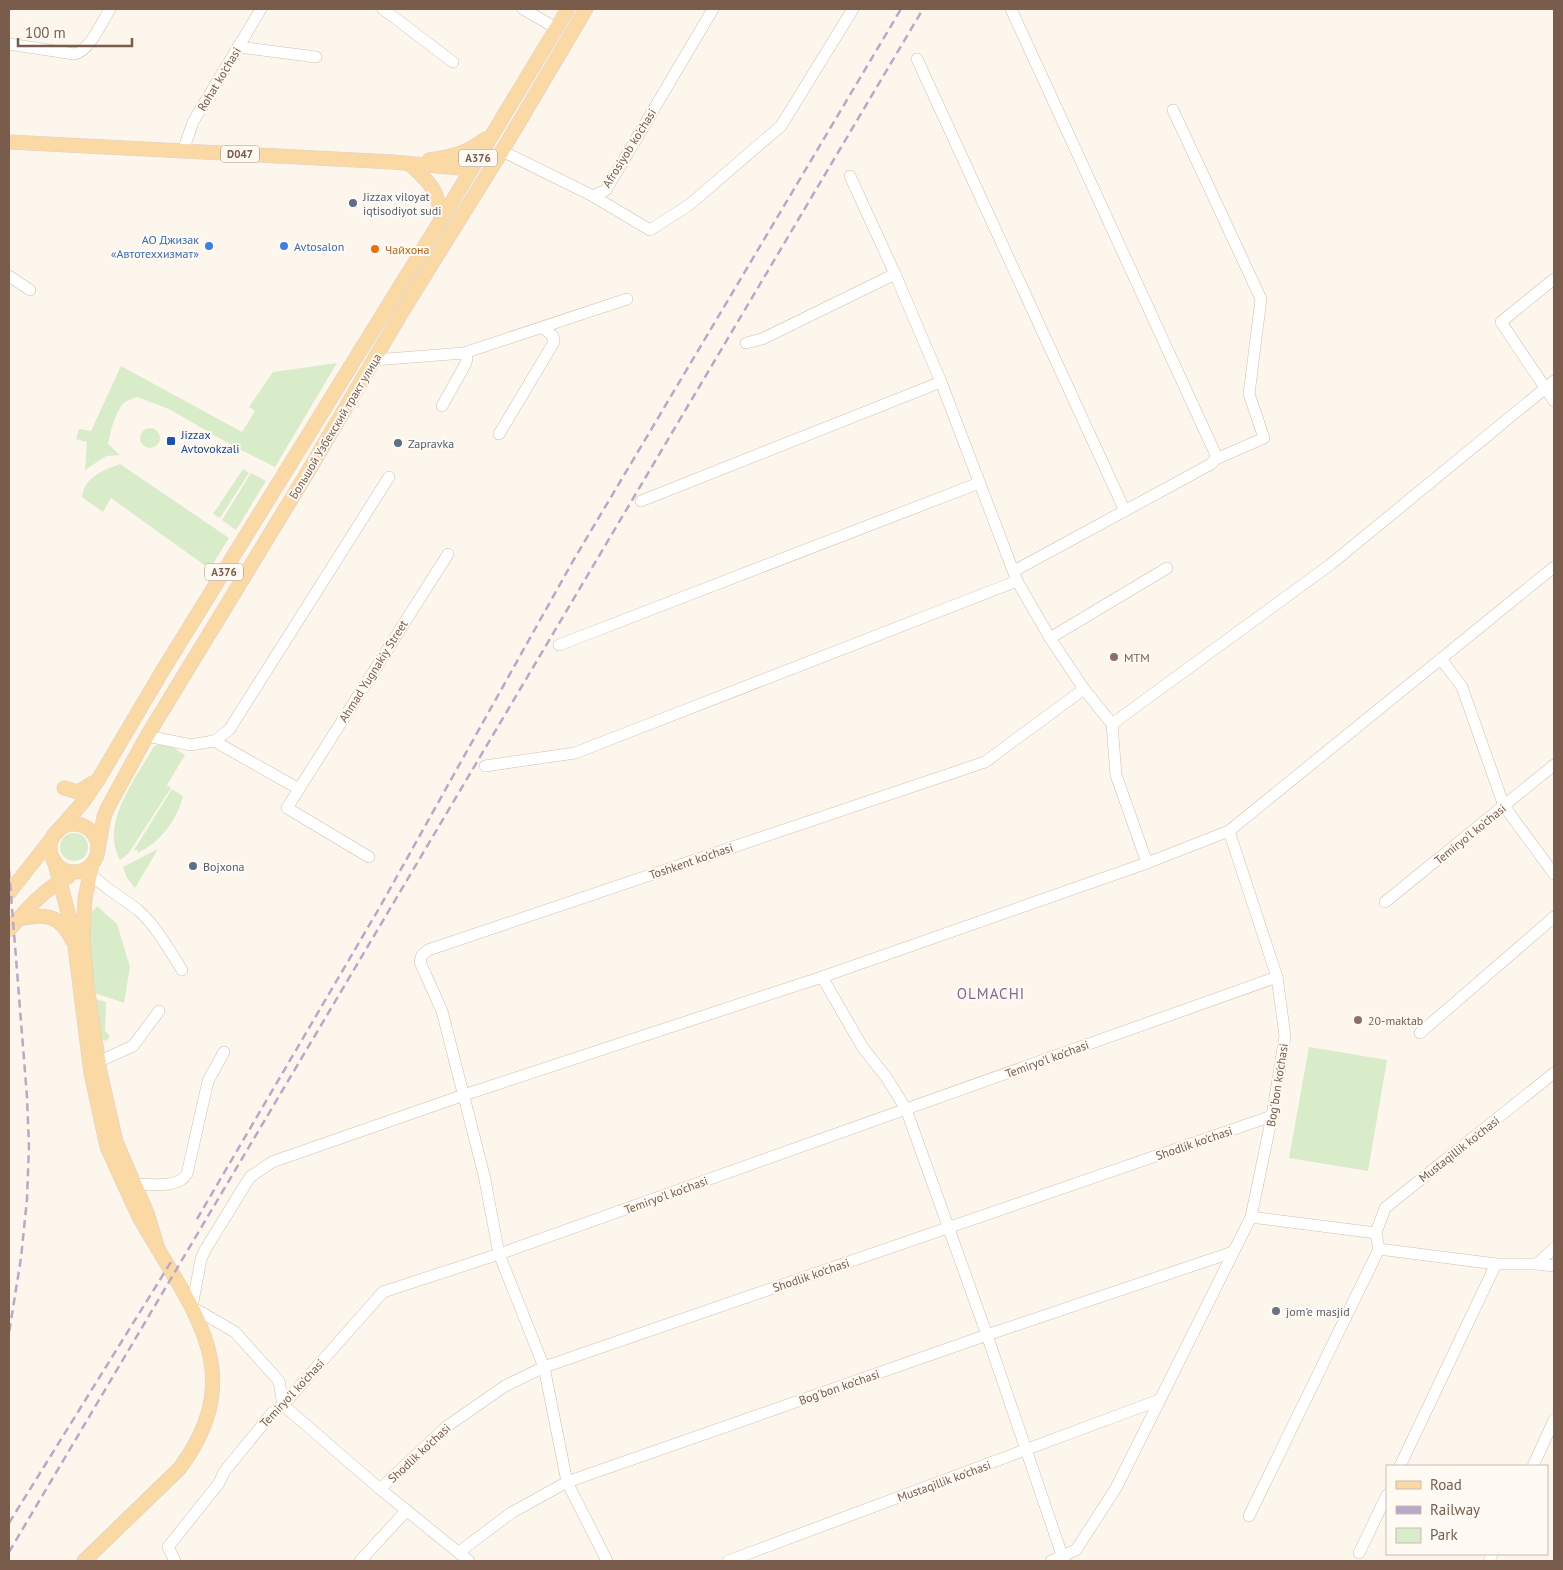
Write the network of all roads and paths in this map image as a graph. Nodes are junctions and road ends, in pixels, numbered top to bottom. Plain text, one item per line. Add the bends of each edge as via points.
1 (110, 9) edge
2 (261, 9) edge
3 (383, 9) edge
4 (523, 9) edge
5 (568, 9) edge
6 (586, 9) edge
7 (713, 9) edge
8 (852, 9) edge
9 (1011, 9) edge
10 (556, 28) junction
11 (9, 44) edge
12 (238, 47) junction
13 (316, 56) dead end
14 (917, 59) dead end
15 (453, 62) dead end
16 (1173, 110) dead end
17 (492, 134) junction
18 (9, 142) edge
19 (183, 151) junction
20 (502, 151) junction
21 (406, 163) junction
22 (471, 169) junction
23 (850, 176) dead end
24 (593, 196) junction
25 (440, 220) junction
26 (896, 274) junction
27 (9, 276) edge
28 (1554, 279) edge
29 (30, 290) dead end
30 (627, 299) dead end
31 (543, 328) junction
32 (746, 343) dead end
33 (464, 353) junction
34 (374, 360) junction
35 (941, 382) junction
36 (1550, 385) edge
37 (1554, 401) edge
38 (442, 406) dead end
39 (499, 434) dead end
40 (1216, 459) junction
41 (388, 477) dead end
42 (979, 483) junction
43 (642, 501) dead end
44 (1125, 511) junction
45 (448, 554) dead end
46 (1167, 568) dead end
47 (1554, 568) edge
48 (1016, 576) junction
49 (1050, 638) junction
50 (559, 645) dead end
51 (1441, 660) junction
52 (1084, 689) junction
53 (1112, 724) junction
54 (147, 736) junction
55 (214, 740) junction
56 (1554, 765) edge
57 (485, 766) dead end
58 (98, 780) junction
59 (64, 788) dead end
60 (298, 789) junction
61 (1504, 806) junction
62 (1229, 830) junction
63 (56, 833) junction
64 (98, 848) junction
65 (369, 857) dead end
66 (54, 860) junction
67 (1147, 863) junction
68 (88, 869) junction
69 (1554, 874) edge
70 (60, 881) junction
71 (9, 893) edge
72 (1385, 902) dead end
73 (1554, 917) edge
74 (18, 919) junction
75 (9, 930) edge
76 (75, 946) junction
77 (182, 970) dead end
78 (822, 977) junction
79 (1277, 977) junction
80 (159, 1011) dead end
81 (1420, 1033) dead end
82 (224, 1052) dead end
83 (94, 1062) junction
84 (1554, 1073) edge
85 (464, 1095) junction
86 (906, 1109) junction
87 (1272, 1116) junction
88 (134, 1184) junction
89 (1251, 1217) junction
90 (949, 1227) junction
91 (1376, 1233) junction
92 (1554, 1248) edge
93 (158, 1249) junction
94 (1379, 1249) junction
95 (1233, 1252) junction
96 (499, 1254) junction
97 (1496, 1264) junction
98 (1537, 1264) junction
99 (1554, 1266) edge
100 (192, 1307) junction
101 (987, 1335) junction
102 (544, 1367) junction
103 (1159, 1400) junction
104 (283, 1406) junction
105 (1554, 1420) edge
106 (1027, 1450) junction
107 (1400, 1465) edge
108 (1533, 1465) edge
109 (567, 1482) junction
110 (380, 1489) junction
111 (1386, 1496) edge
112 (407, 1510) junction
113 (1249, 1516) dead end
114 (459, 1552) junction
115 (1359, 1553) dead end
116 (1062, 1560) edge
117 (84, 1561) edge
118 (175, 1561) edge
119 (360, 1561) edge
120 (469, 1561) edge
121 (607, 1561) edge
122 (728, 1561) edge
123 (1051, 1561) edge

1 - 11 street via 80,53
2 - 12 street, Rohat ko'chasi
3 - 15 street
4 - 10 street
5 - 10 main road, Большой Узбекский тракт улица / A376
6 - 20 main road, Большой Узбекский тракт улица
7 - 24 street, Afrosiyob ko'chasi via 606,190
8 - 24 street via 781,126 689,205 650,230
9 - 40 street
10 - 17 main road, Большой Узбекский тракт улица / A376
12 - 13 street
12 - 19 street, Rohat ko'chasi via 193,122
14 - 44 street
16 - 40 street via 1261,299 1249,394 1264,438
17 - 21 main road, D047 via 473,149 458,155
17 - 22 main road, Большой Узбекский тракт улица / A376
18 - 19 main road, D047
19 - 21 main road, D047
20 - 24 street, Afrosiyob ko'chasi
20 - 34 main road, Большой Узбекский тракт улица
21 - 22 main road, D047
21 - 25 main road via 427,180 435,192 440,204
22 - 25 main road, Большой Узбекский тракт улица / A376
23 - 26 street
25 - 58 main road, Большой Узбекский тракт улица / A376
26 - 32 street via 762,339
26 - 35 street
27 - 29 street
28 - 36 street via 1501,322
30 - 31 street
31 - 33 street
31 - 39 street via 553,336 554,342
33 - 34 street
33 - 38 street via 466,363
34 - 54 main road, Большой Узбекский тракт улица
35 - 42 street
35 - 43 street
36 - 37 street
36 - 53 street via 1332,564
40 - 44 street
41 - 55 street via 229,730
42 - 48 street
42 - 50 street
44 - 48 street
45 - 60 street, Ahmad Yugnakiy Street
46 - 49 street
47 - 51 street
48 - 49 street
48 - 57 street via 575,753
49 - 52 street
51 - 61 street via 1462,688
51 - 62 street
52 - 53 street
52 - 85 street, Toshkent ko'chasi via 984,762 428,950 420,962 442,1011
53 - 67 street via 1116,775
54 - 55 street via 191,745
54 - 64 main road, Большой Узбекский тракт улица via 107,809
55 - 60 street
56 - 61 street, Temiryo'l ko'chasi
58 - 59 main road via 81,791
58 - 63 main road, Большой Узбекский тракт улица / A376
60 - 65 street, Ahmad Yugnakiy Street via 287,808
61 - 69 street
61 - 72 street, Temiryo'l ko'chasi
62 - 67 street
62 - 79 street, Bog'bon ko'chasi
63 - 64 main road via 67,825 82,825 94,834
63 - 66 main road via 51,843
63 - 71 main road
64 - 68 main road
66 - 68 main road via 70,871
66 - 70 main road
67 - 78 street
68 - 70 main road
68 - 77 street via 102,886 139,911 158,932
68 - 83 main road via 83,940
70 - 74 main road
70 - 76 main road
73 - 81 street
74 - 75 main road
74 - 76 main road via 39,915 51,918 63,926
76 - 83 main road
78 - 85 street
78 - 86 street via 863,1048
79 - 86 street, Temiryo'l ko'chasi
79 - 87 street, Bog'bon ko'chasi via 1285,1036
80 - 83 street via 132,1046
82 - 88 street via 208,1081 184,1179 176,1183
83 - 88 main road via 116,1142
83 - 93 main road via 107,1147 139,1217
84 - 91 street, Mustaqillik ko'chasi via 1385,1208
85 - 96 street
85 - 100 street via 272,1162 250,1177 201,1259
86 - 90 street
86 - 96 street, Temiryo'l ko'chasi
87 - 89 street, Bog'bon ko'chasi
87 - 90 street, Shodlik ko'chasi
88 - 93 main road
89 - 91 street
89 - 95 street, Bog'bon ko'chasi
90 - 101 street
90 - 102 street, Shodlik ko'chasi
91 - 94 street
92 - 98 street
93 - 100 main road
94 - 97 street
94 - 113 street
95 - 101 street, Bog'bon ko'chasi
95 - 103 street, Bog'bon ko'chasi
96 - 102 street
96 - 104 street, Temiryo'l ko'chasi via 383,1292
97 - 98 street
97 - 107 street
98 - 99 street
100 - 104 street via 235,1332 279,1381
100 - 117 main road via 204,1331 212,1362 212,1392 202,1429 188,1457 171,1478
101 - 106 street
101 - 109 street, Bog'bon ko'chasi
102 - 109 street
102 - 110 street, Shodlik ko'chasi via 505,1386 446,1426
103 - 106 street, Mustaqillik ko'chasi
103 - 116 street, Bog'bon ko'chasi via 1116,1488 1076,1550
104 - 110 street
104 - 118 street, Temiryo'l ko'chasi via 272,1413 168,1546
105 - 108 street
106 - 116 street
106 - 122 street, Mustaqillik ko'chasi
109 - 114 street, Bog'bon ko'chasi via 510,1513
109 - 121 street
110 - 112 street
111 - 115 street
112 - 114 street
112 - 119 street
114 - 120 street
116 - 123 street

